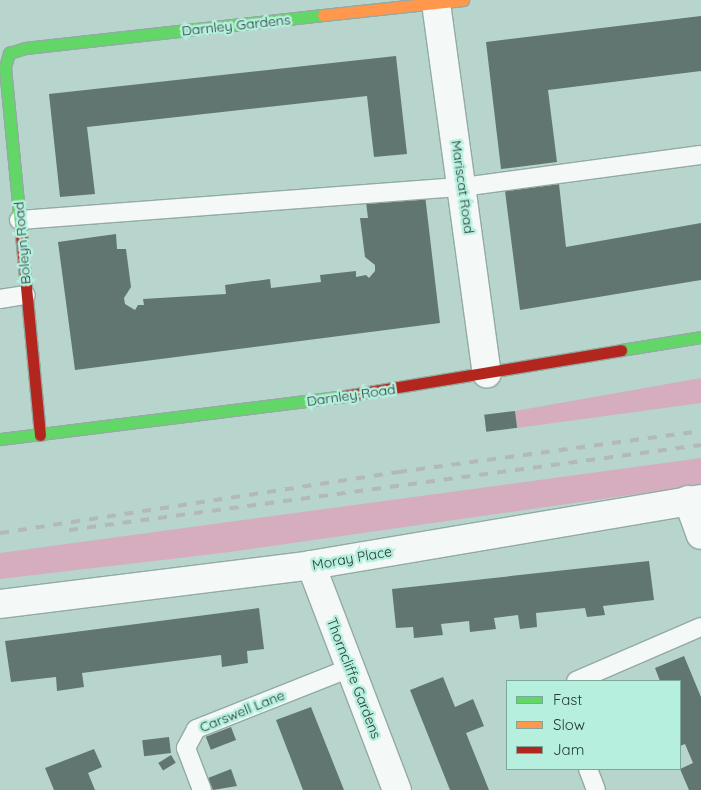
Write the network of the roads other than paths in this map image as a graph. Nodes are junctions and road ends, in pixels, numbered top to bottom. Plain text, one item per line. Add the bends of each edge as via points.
1 (463, 0) edge
2 (436, 2) edge
3 (5, 63) edge
4 (701, 155) edge
5 (463, 187) junction
6 (19, 220) junction
7 (26, 296) junction
8 (0, 299) edge
9 (701, 337) edge
10 (487, 374) junction
11 (40, 434) junction
12 (0, 439) edge
13 (695, 500) edge
14 (701, 535) edge
15 (311, 566) junction
16 (0, 604) edge
17 (701, 628) edge
18 (350, 668) junction
19 (578, 680) edge
20 (588, 770) edge
21 (202, 790) edge
22 (397, 790) edge
23 (596, 790) edge

1 - 2 street, Darnley Gardens
2 - 3 street, Darnley Gardens via 25,48
2 - 5 street, Mariscat Road
3 - 6 street, Boleyn Road
4 - 5 lane
5 - 6 lane
5 - 10 street, Mariscat Road
6 - 7 street, Boleyn Road
7 - 8 lane
7 - 11 street, Boleyn Road
9 - 10 street, Darnley Road
10 - 11 street, Darnley Road via 319,400
11 - 12 street, Darnley Road
13 - 14 street
13 - 15 street, Moray Place
15 - 16 street, Moray Place
15 - 18 street, Thorncliffe Gardens
17 - 19 lane
18 - 21 lane, Carswell Lane via 196,729 186,748
18 - 22 street, Thorncliffe Gardens
20 - 23 lane

